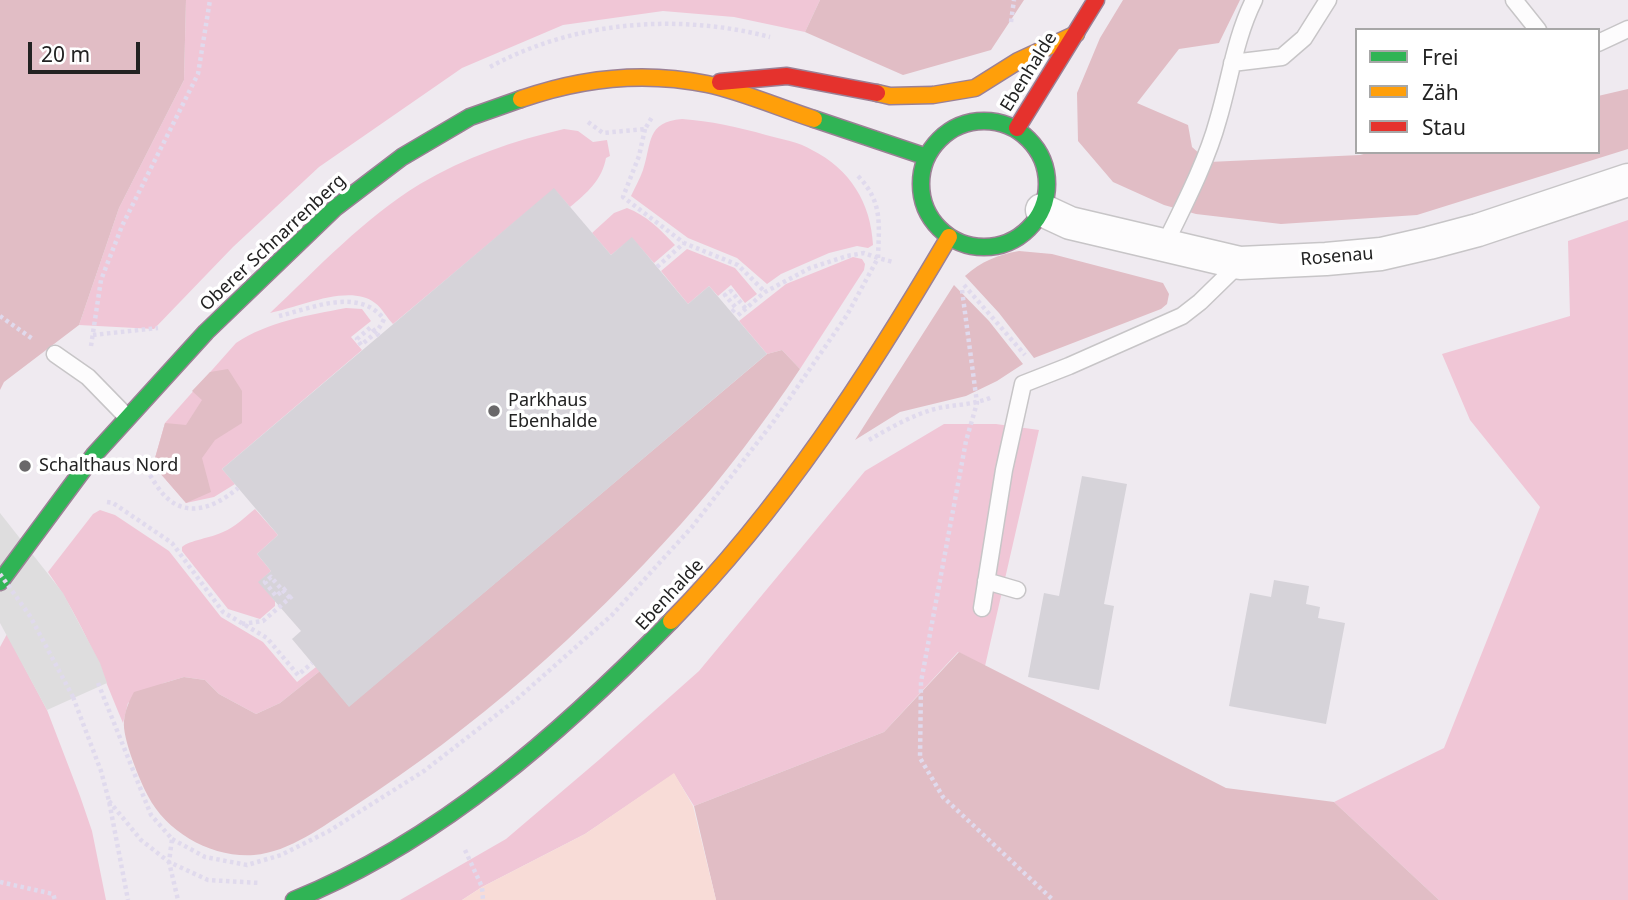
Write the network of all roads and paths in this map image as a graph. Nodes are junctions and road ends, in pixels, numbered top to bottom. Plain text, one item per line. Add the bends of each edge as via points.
1 (210, 0) edge
2 (1096, 0) edge
3 (1254, 0) edge
4 (1328, 0) edge
5 (1514, 0) edge
6 (1536, 28) edge
7 (1628, 29) edge
8 (1076, 34) junction
9 (1600, 42) edge
10 (1232, 63) junction
11 (708, 84) junction
12 (660, 110) dead end
13 (580, 120) dead end
14 (1017, 128) junction
15 (645, 129) junction
16 (927, 157) junction
17 (853, 170) dead end
18 (1628, 180) edge
19 (1042, 210) junction
20 (949, 237) junction
21 (684, 243) junction
22 (1164, 246) junction
23 (878, 258) junction
24 (1240, 264) junction
25 (657, 267) dead end
26 (927, 273) junction
27 (961, 283) dead end
28 (765, 292) junction
29 (746, 309) junction
30 (732, 312) dead end
31 (0, 316) edge
32 (736, 317) dead end
33 (268, 319) dead end
34 (169, 326) dead end
35 (379, 336) dead end
36 (1019, 348) dead end
37 (55, 354) joint
38 (128, 417) junction
39 (144, 451) dead end
40 (238, 488) dead end
41 (103, 501) dead end
42 (0, 574) edge
43 (986, 581) junction
44 (0, 582) edge
45 (286, 588) dead end
46 (1017, 590) dead end
47 (982, 607) dead end
48 (242, 624) junction
49 (312, 663) dead end
50 (98, 683) dead end
51 (109, 801) junction
52 (173, 839) junction
53 (169, 862) junction
54 (0, 882) edge
55 (261, 883) dead end
56 (482, 887) dead end
57 (327, 888) junction
58 (126, 898) edge
59 (55, 900) edge
60 (178, 900) edge
61 (294, 900) edge
62 (313, 900) edge
63 (483, 900) edge
64 (1053, 900) edge

1 - 34 path via 198,74 122,226 101,280 93,335
2 - 8 street, Ebenhalde
3 - 10 lane
4 - 10 lane via 1304,38 1282,57
5 - 6 lane
7 - 9 lane
8 - 11 street, Oberer Schnarrenberg via 1018,61 975,88 933,95 890,96 787,76
8 - 14 street, Ebenhalde
10 - 22 lane via 1218,123
11 - 16 street, Oberer Schnarrenberg
11 - 38 street, Oberer Schnarrenberg via 621,77 550,89 470,117 402,157 335,208 206,332
12 - 15 path
13 - 15 path via 603,133
14 - 16 street via 993,121 954,128 938,140
14 - 19 street via 1042,159 1047,180
15 - 21 path via 623,197
16 - 20 street via 920,178 922,196 929,215
17 - 23 path via 877,204
18 - 24 street, Rosenau via 1479,230 1381,254
19 - 20 street via 1019,236 1000,245 978,246
19 - 22 street, Rosenau via 1070,223
20 - 26 street, Ebenhalde
21 - 25 path
21 - 28 path via 738,265
22 - 24 street, Rosenau
23 - 26 path
23 - 28 path via 864,253 847,256 787,278
23 - 52 path via 840,326 692,527 612,615 517,699 424,771 329,831 281,855 247,865 205,858
24 - 43 lane via 1182,316 1023,384
26 - 36 path via 961,283
26 - 57 street, Ebenhalde via 813,449 750,533 671,624 615,681 501,776 451,813
27 - 64 path via 977,403 921,682 920,758 943,797
28 - 29 path
29 - 30 path via 731,291 725,295 736,308
29 - 32 path
31 - 37 path
33 - 35 path via 334,302 354,302 375,308 384,319 379,330 376,333 364,343 357,340 371,327
37 - 38 lane via 88,377
38 - 44 street, Oberer Schnarrenberg via 94,455
39 - 40 path via 147,471 177,506 201,508
41 - 48 path via 172,543 223,612
42 - 51 path, bridge via 30,616 73,697
43 - 46 lane
43 - 47 lane
45 - 48 path via 276,596 265,582 271,577 281,588 285,593 291,597 263,621
48 - 49 path via 267,638 298,675
50 - 52 path via 151,815
51 - 53 path via 141,840
51 - 58 path
52 - 53 path
53 - 55 path via 208,880
53 - 60 path
54 - 59 path via 53,894
56 - 63 path
57 - 61 street, Ebenhalde
57 - 62 street, Ebenhalde

